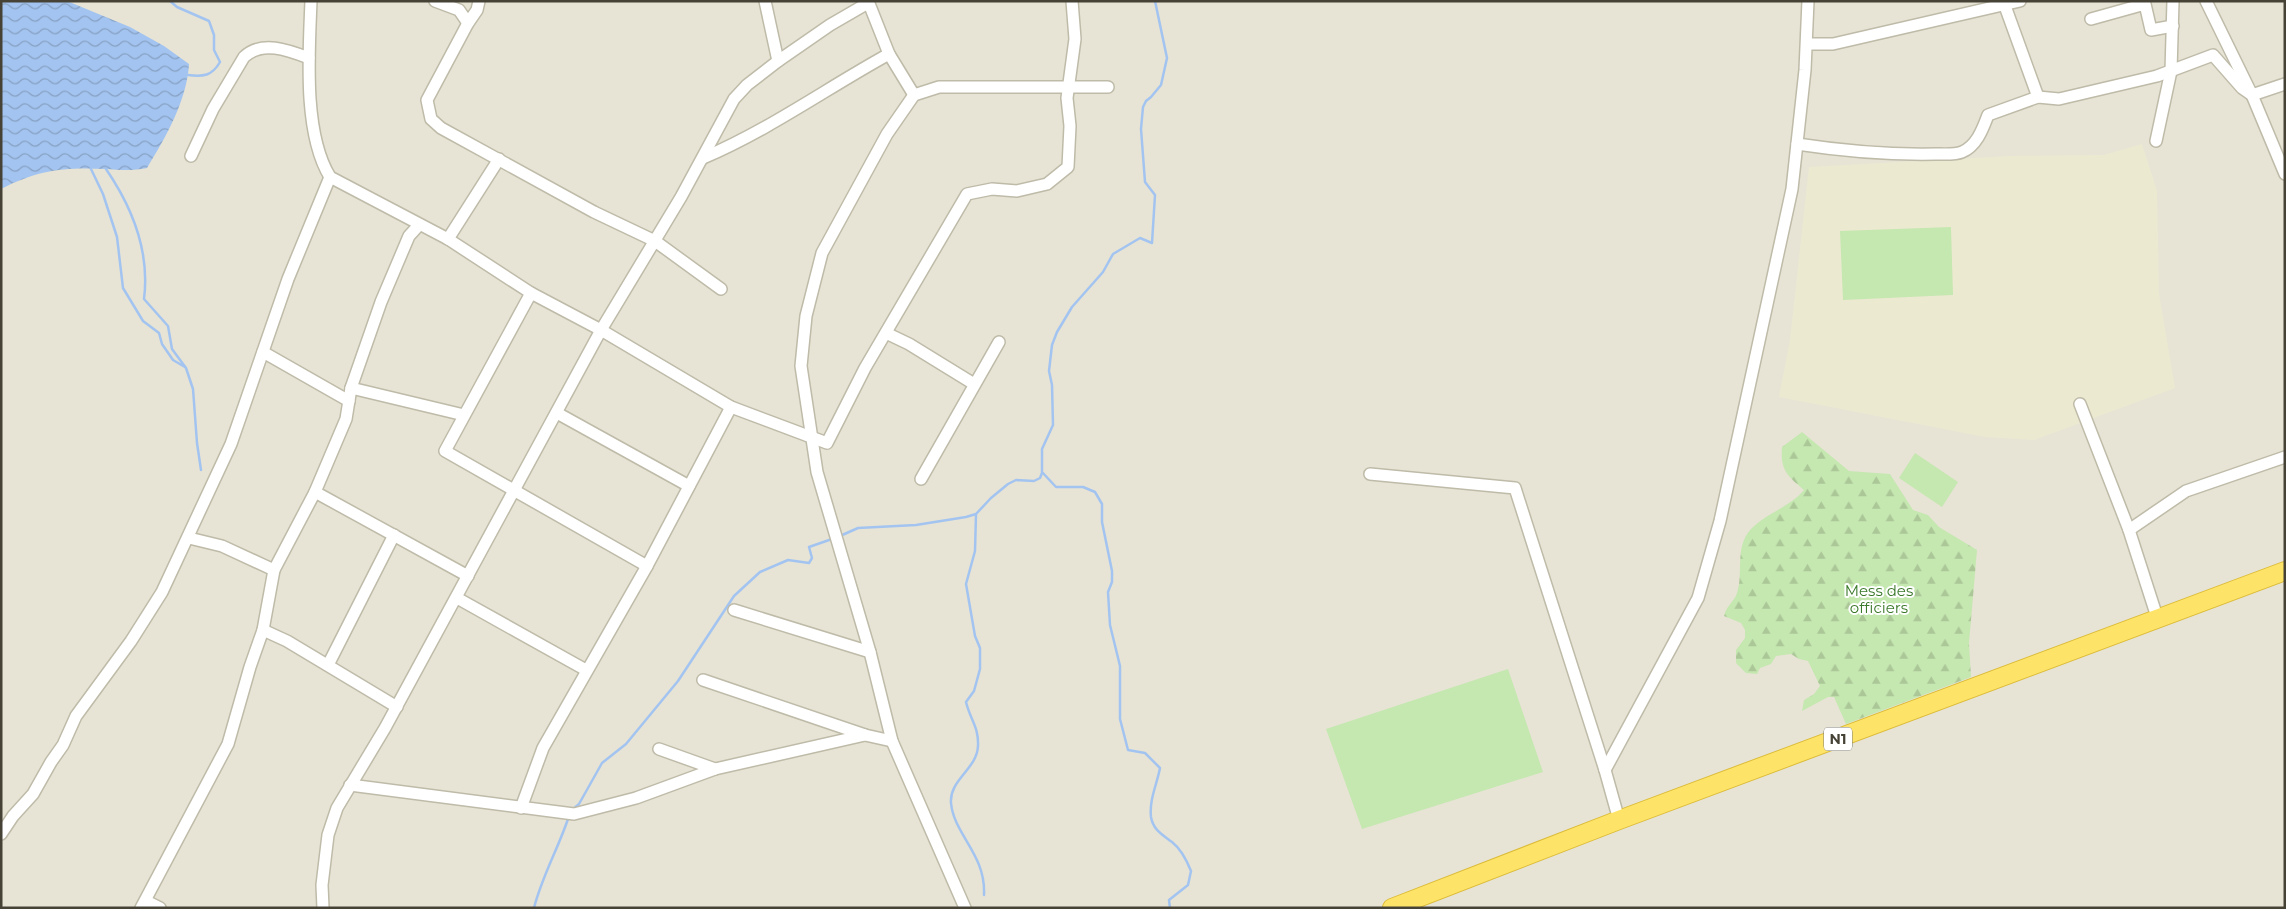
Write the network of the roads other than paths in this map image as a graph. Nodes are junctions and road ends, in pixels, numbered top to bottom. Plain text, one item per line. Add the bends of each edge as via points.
1 (311, 1) edge
2 (435, 1) edge
3 (479, 1) edge
4 (765, 1) edge
5 (1072, 1) edge
6 (1808, 1) edge
7 (2020, 1) edge
8 (2174, 1) edge
9 (2206, 1) edge
10 (868, 2) edge
11 (2005, 6) junction
12 (2092, 19) dead end
13 (468, 22) junction
14 (2173, 26) junction
15 (1806, 44) junction
16 (889, 54) junction
17 (309, 58) junction
18 (778, 61) junction
19 (2171, 71) junction
20 (2285, 84) edge
21 (1068, 87) junction
22 (1108, 87) dead end
23 (2252, 94) junction
24 (914, 95) junction
25 (2038, 97) junction
26 (2156, 141) dead end
27 (1797, 144) junction
28 (191, 156) dead end
29 (703, 158) junction
30 (499, 159) junction
31 (2285, 174) edge
32 (330, 178) junction
33 (419, 225) junction
34 (448, 239) junction
35 (655, 241) junction
36 (720, 288) dead end
37 (531, 293) junction
38 (601, 330) junction
39 (886, 333) junction
40 (999, 342) dead end
41 (263, 352) junction
42 (974, 384) junction
43 (352, 388) junction
44 (349, 401) junction
45 (2080, 404) dead end
46 (731, 406) junction
47 (557, 413) junction
48 (464, 415) junction
49 (810, 438) junction
50 (2285, 457) edge
51 (1370, 474) dead end
52 (921, 478) dead end
53 (689, 486) junction
54 (315, 492) junction
55 (514, 492) junction
56 (2129, 530) junction
57 (394, 535) junction
58 (189, 538) junction
59 (646, 566) junction
60 (274, 570) junction
61 (2285, 571) edge
62 (468, 576) junction
63 (457, 598) junction
64 (734, 610) dead end
65 (2158, 620) junction
66 (263, 630) junction
67 (870, 652) junction
68 (328, 665) junction
69 (586, 670) junction
70 (703, 680) dead end
71 (397, 707) junction
72 (865, 735) junction
73 (892, 741) junction
74 (659, 749) dead end
75 (715, 769) junction
76 (1606, 770) junction
77 (350, 786) junction
78 (521, 808) junction
79 (1619, 820) junction
80 (1, 834) edge
81 (143, 904) edge
82 (160, 908) edge
83 (322, 908) edge
84 (965, 908) edge
85 (1392, 908) edge

1 - 17 street
2 - 13 street via 459,10
3 - 13 street
4 - 18 street
5 - 21 street via 1075,39
6 - 15 street
7 - 11 street
8 - 14 street
9 - 23 street
10 - 16 street
10 - 18 street
11 - 15 street via 1833,44
11 - 25 street
12 - 14 street via 2145,4 2151,30
13 - 30 street via 427,100 427,110 441,128
14 - 19 street
15 - 27 street
16 - 24 street
16 - 29 street via 744,140
17 - 28 street via 267,48 251,51 212,109
17 - 32 street via 313,132 322,164
18 - 29 street via 734,99
19 - 23 street via 2213,55 2242,88
19 - 25 street via 2060,99
19 - 26 street
20 - 23 street
21 - 22 street
21 - 24 street via 939,87
21 - 39 street via 1068,167 1047,184 1017,191 992,189 966,194
23 - 31 street
24 - 49 street via 887,134 822,253 815,276 806,316 801,366
25 - 27 street via 1988,115 1973,144 1962,152 1908,154 1834,150
27 - 76 street via 1792,189 1728,483 1698,598
29 - 35 street
30 - 34 street
30 - 35 street via 594,212
32 - 33 street
32 - 41 street via 288,279
33 - 34 street
33 - 43 street via 409,236 388,284
34 - 37 street
35 - 36 street
35 - 38 street
37 - 38 street
37 - 48 street
38 - 46 street
38 - 47 street
39 - 42 street
39 - 49 street via 826,443
40 - 42 street
41 - 44 street
41 - 58 street via 231,444
42 - 52 street
43 - 44 street
43 - 48 street
44 - 54 street via 346,419
45 - 56 street
46 - 49 street
46 - 53 street
47 - 53 street
47 - 55 street
48 - 55 street via 445,451
49 - 67 street
50 - 56 street via 2186,491
51 - 76 street via 1515,488
53 - 59 street
54 - 57 street
54 - 60 street
55 - 59 street
55 - 62 street
56 - 65 street
57 - 62 street
57 - 68 street
58 - 60 street via 222,546
58 - 80 street via 147,616 76,716 64,746 33,794
59 - 69 street
60 - 66 street
61 - 65 highway, N1
62 - 63 street
63 - 69 street
63 - 71 street
64 - 67 street
65 - 79 highway, N1
66 - 68 street
66 - 81 street via 228,744
67 - 73 street
68 - 71 street
69 - 78 street via 543,748
70 - 72 street
71 - 77 street
72 - 73 street
72 - 75 street
73 - 84 street
74 - 75 street
75 - 78 street via 636,798 569,814
76 - 79 street
77 - 78 street
77 - 83 street via 337,808 328,835
79 - 85 highway, N1
81 - 82 street

